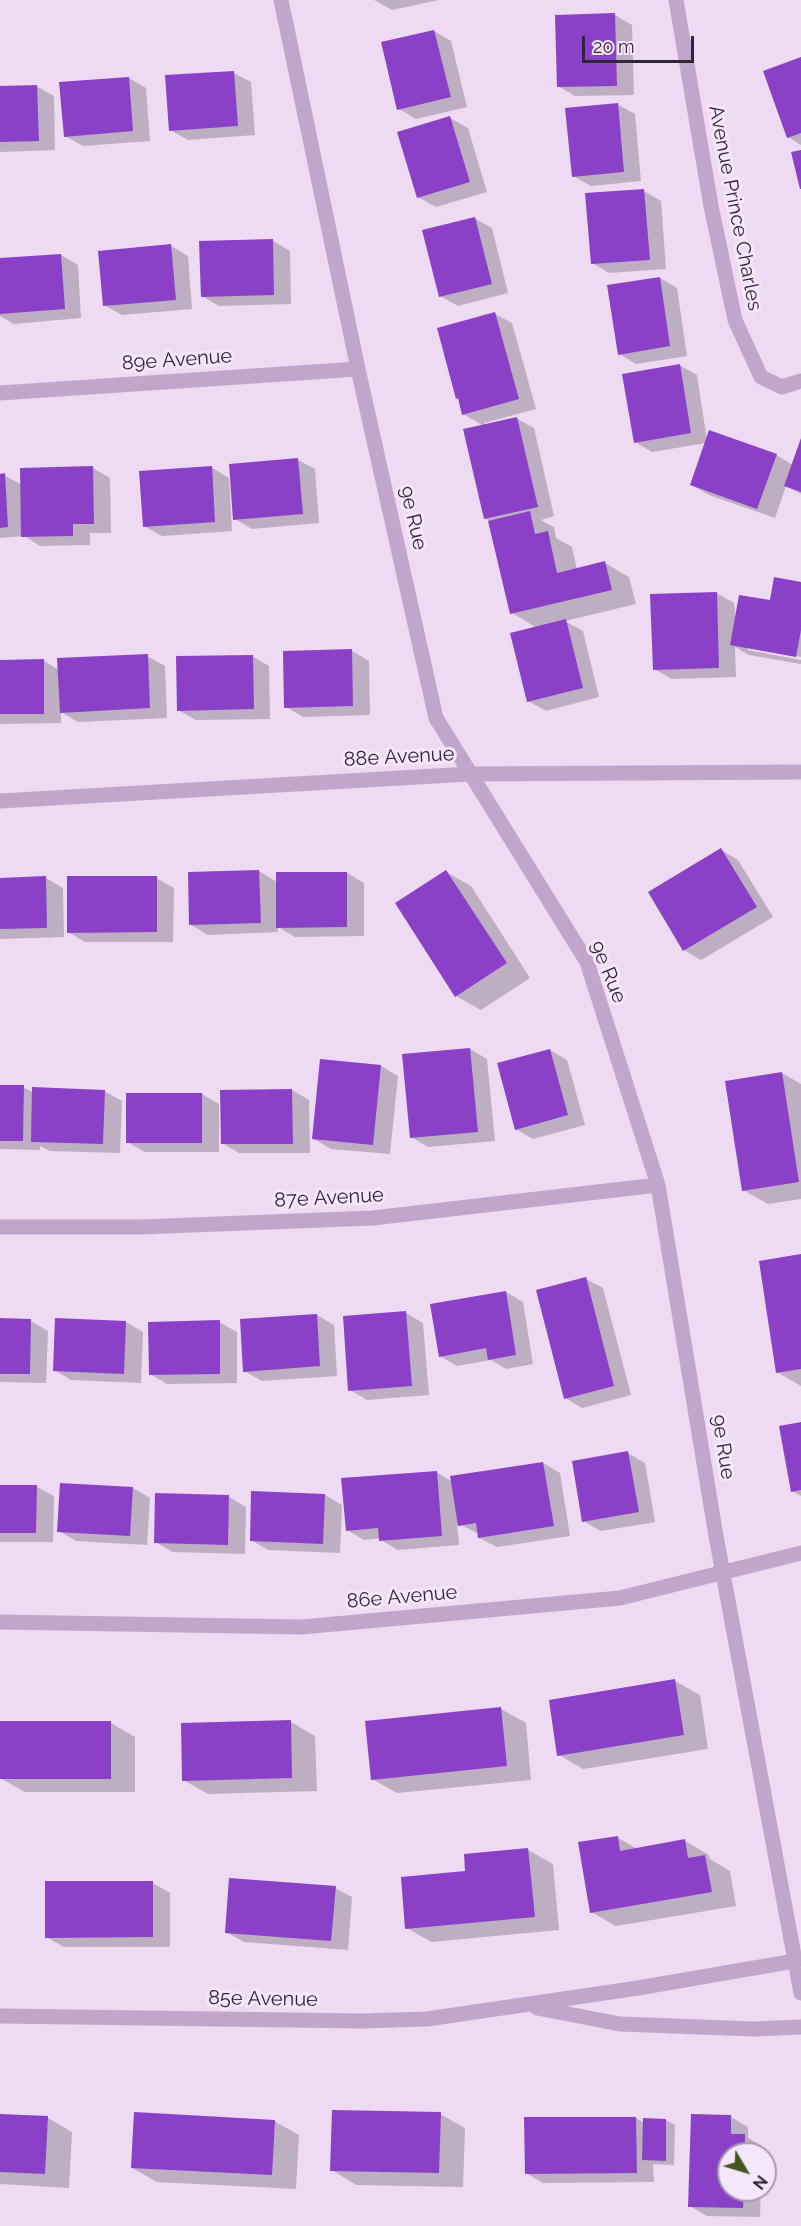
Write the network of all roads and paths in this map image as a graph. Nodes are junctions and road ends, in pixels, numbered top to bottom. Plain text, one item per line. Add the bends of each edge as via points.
1 (281, 0) edge
2 (676, 0) edge
3 (358, 369) junction
4 (801, 381) edge
5 (0, 393) edge
6 (801, 772) edge
7 (470, 774) junction
8 (0, 801) edge
9 (658, 1185) junction
10 (0, 1227) edge
11 (801, 1553) edge
12 (723, 1572) junction
13 (0, 1622) edge
14 (798, 1960) edge
15 (801, 1993) edge
16 (525, 2005) junction
17 (0, 2016) edge
18 (801, 2027) edge

1 - 3 street, 9e Rue
2 - 4 street, Avenue Prince Charles via 735,320 761,377 782,387
3 - 5 street, 89e Avenue
3 - 7 street, 9e Rue via 436,718
6 - 7 street, 88e Avenue
7 - 8 street, 88e Avenue
7 - 9 street, 9e Rue via 586,962
9 - 10 street, 87e Avenue via 373,1218 141,1227
9 - 12 street, 9e Rue
11 - 12 street, 86e Avenue
12 - 13 street, 86e Avenue via 620,1598 302,1627
12 - 14 street, 9e Rue
14 - 15 street, 9e Rue
14 - 16 street, 85e Avenue
16 - 17 street, 85e Avenue via 398,2021
16 - 18 street, 85e Avenue via 620,2024

